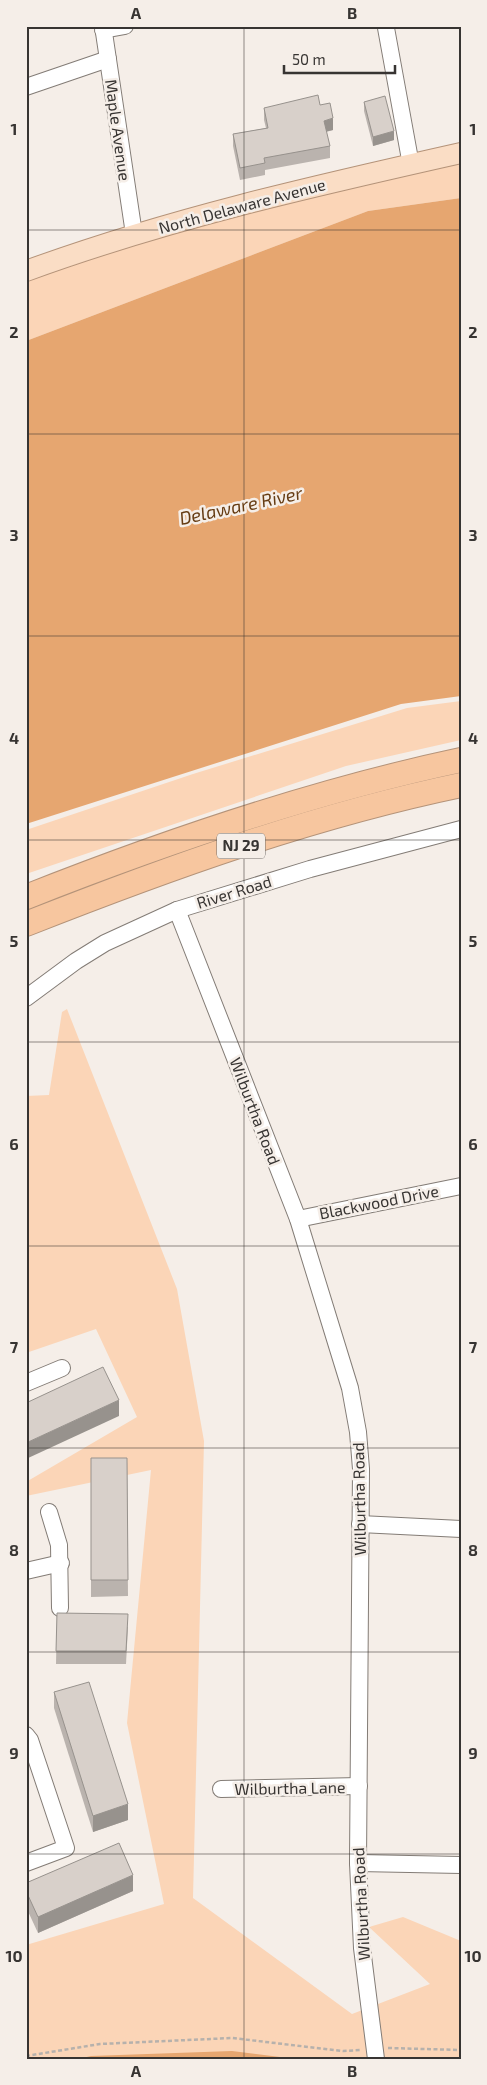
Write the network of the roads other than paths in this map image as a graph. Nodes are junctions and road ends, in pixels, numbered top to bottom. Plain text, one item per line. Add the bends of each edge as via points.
1 (125, 26) edge
2 (103, 28) edge
3 (386, 28) dead end
4 (108, 59) junction
5 (26, 87) edge
6 (461, 154) edge
7 (411, 165) junction
8 (134, 234) junction
9 (26, 271) edge
10 (461, 760) edge
11 (461, 784) edge
12 (461, 829) edge
13 (26, 897) edge
14 (177, 910) junction
15 (26, 924) edge
16 (26, 998) edge
17 (461, 1186) edge
18 (298, 1219) junction
19 (62, 1368) dead end
20 (26, 1383) edge
21 (49, 1512) dead end
22 (360, 1524) junction
23 (461, 1529) edge
24 (61, 1563) junction
25 (26, 1571) edge
26 (60, 1608) dead end
27 (26, 1735) edge
28 (359, 1786) junction
29 (221, 1789) dead end
30 (358, 1863) junction
31 (26, 1864) edge
32 (461, 1865) edge
33 (376, 2059) edge

1 - 2 street
2 - 4 street, Maple Avenue
3 - 7 street
4 - 5 street
4 - 8 street, Maple Avenue
6 - 7 main road, North Delaware Avenue
7 - 8 main road, North Delaware Avenue via 297,190
8 - 9 main road, North Delaware Avenue
10 - 13 highway, NJ 29 via 408,771 285,807 164,846
11 - 15 highway, NJ 29 via 311,823 210,855
12 - 14 street, River Road via 317,867
14 - 16 street, River Road via 105,943
14 - 18 street, Wilburtha Road
17 - 18 street, Blackwood Drive
18 - 22 street, Wilburtha Road via 352,1398 361,1469
19 - 20 street
21 - 24 street
22 - 23 street
22 - 28 street, Wilburtha Road
24 - 25 street
24 - 26 street
27 - 31 street via 66,1848
28 - 29 street, Wilburtha Lane
28 - 30 street, Wilburtha Road
30 - 32 street
30 - 33 street, Wilburtha Road via 362,1948

